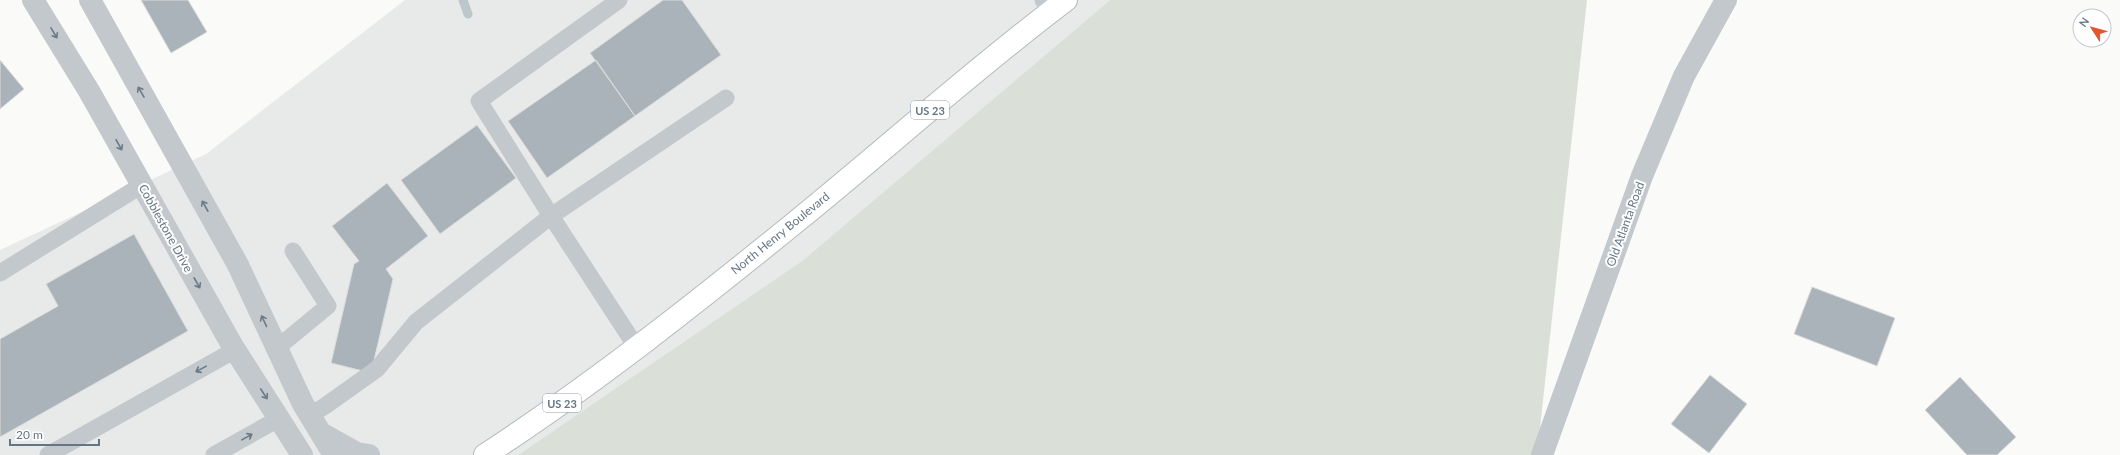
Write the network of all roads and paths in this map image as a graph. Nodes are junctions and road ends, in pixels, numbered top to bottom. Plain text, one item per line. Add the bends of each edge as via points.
1 (33, 0) edge
2 (90, 0) edge
3 (619, 0) edge
4 (1726, 0) edge
5 (1054, 4) edge
6 (726, 98) dead end
7 (142, 185) junction
8 (551, 216) junction
9 (293, 251) dead end
10 (0, 273) edge
11 (277, 348) junction
12 (637, 348) junction
13 (235, 350) junction
14 (311, 417) junction
15 (280, 418) junction
16 (300, 453) edge
17 (48, 455) edge
18 (214, 455) edge
19 (334, 455) edge
20 (369, 455) edge
21 (485, 455) edge
22 (1542, 455) edge

1 -> 7 street, Cobblestone Drive via 89,91
11 -> 2 street via 238,265
3 - 8 lane via 479,101
4 - 22 street, Old Atlanta Road via 1684,76 1645,168
5 - 12 highway, North Henry Boulevard / US 23 via 1024,32 796,221
6 - 8 lane
7 - 10 lane
7 -> 13 street, Cobblestone Drive
8 - 12 lane
8 - 14 lane via 416,322 377,369
9 - 11 lane via 328,306
11 - 14 street
12 - 21 highway, North Henry Boulevard / US 23
13 -> 15 street, Cobblestone Drive
13 -> 17 lane
14 - 15 street
14 - 19 street
14 - 20 street via 357,453
15 - 16 street, Cobblestone Drive
18 -> 15 lane

